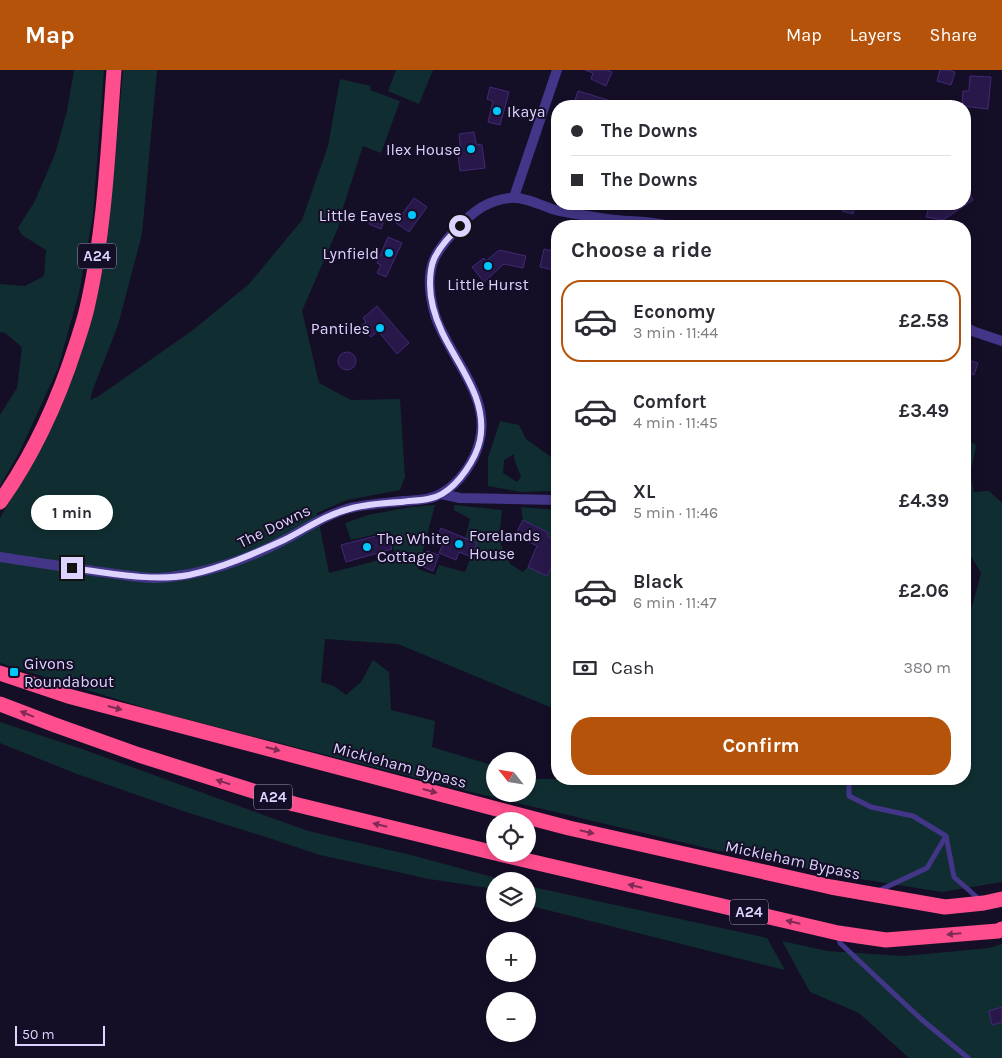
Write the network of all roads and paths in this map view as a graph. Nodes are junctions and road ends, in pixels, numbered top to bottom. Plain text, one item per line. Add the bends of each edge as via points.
1 (114, 70) edge
2 (557, 70) edge
3 (514, 197) junction
4 (551, 208) edge
5 (557, 210) edge
6 (615, 220) edge
7 (971, 330) edge
8 (1002, 341) edge
9 (441, 494) junction
10 (551, 500) edge
11 (0, 502) edge
12 (0, 557) edge
13 (0, 673) edge
14 (0, 704) edge
15 (849, 785) edge
16 (946, 836) junction
17 (486, 851) edge
18 (533, 862) edge
19 (872, 894) junction
20 (1002, 899) edge
21 (984, 903) junction
22 (1002, 929) edge
23 (838, 933) junction
24 (968, 1058) edge

1 - 11 highway, A24 via 102,220 87,310 56,402 24,465
2 - 3 street
3 - 4 street
3 - 9 street, The Downs via 497,200 480,209 441,246 433,260 430,297 435,316 475,393 482,424 480,441 469,465 455,484
5 - 6 street
7 - 8 street
9 - 10 street, The Downs via 460,498
9 - 12 street, The Downs via 428,499 348,509 230,564 187,575 155,578
13 -> 19 highway, Mickleham Bypass via 68,696 569,828
17 -> 14 highway, A24 via 294,804 139,755
15 - 16 lane via 849,796 871,807 913,816
16 - 19 lane via 927,868
16 - 21 lane via 954,877
23 -> 18 highway, A24
19 - 21 highway, Mickleham Bypass via 945,906
20 - 21 highway, Mickleham Bypass
22 -> 23 highway, A24 via 886,940
23 - 24 lane via 840,943

